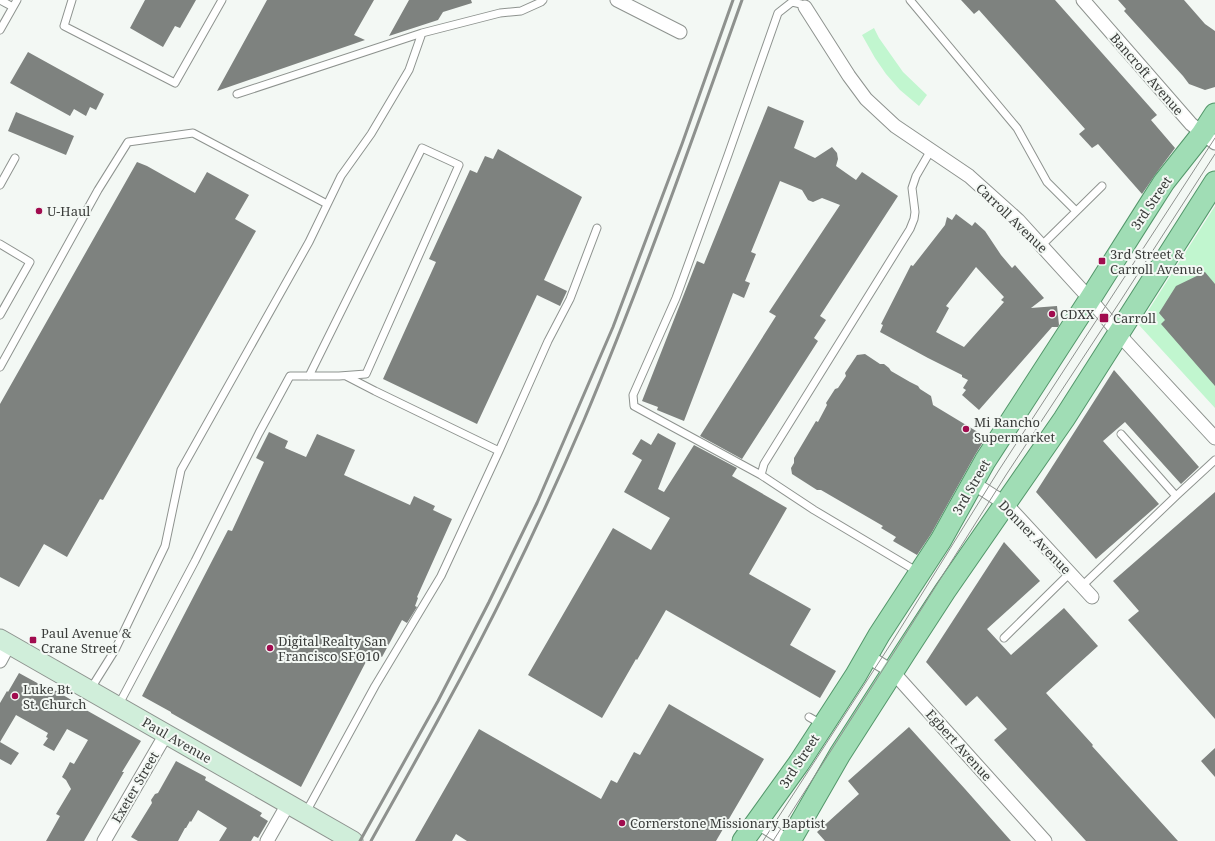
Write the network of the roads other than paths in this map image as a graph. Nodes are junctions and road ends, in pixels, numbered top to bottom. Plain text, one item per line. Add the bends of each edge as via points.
1 (0, 0) edge
2 (17, 0) edge
3 (72, 0) edge
4 (222, 0) edge
5 (543, 0) edge
6 (910, 0) edge
7 (1083, 0) edge
8 (623, 1) edge
9 (805, 7) joint
10 (13, 8) junction
11 (0, 30) edge
12 (680, 32) dead end
13 (422, 33) junction
14 (237, 94) dead end
15 (1215, 114) edge
16 (1208, 138) edge
17 (931, 150) junction
18 (15, 158) dead end
19 (1215, 182) edge
20 (0, 185) edge
21 (1102, 186) dead end
22 (327, 204) junction
23 (1076, 211) junction
24 (597, 228) dead end
25 (0, 244) edge
26 (1042, 245) junction
27 (1090, 299) junction
28 (0, 315) edge
29 (1118, 333) junction
30 (0, 367) edge
31 (309, 376) junction
32 (346, 376) junction
33 (1121, 434) dead end
34 (1215, 438) edge
35 (499, 451) junction
36 (1215, 460) edge
37 (761, 475) junction
38 (973, 483) junction
39 (1176, 496) junction
40 (1006, 504) junction
41 (920, 573) junction
42 (1070, 573) junction
43 (1082, 586) junction
44 (1092, 597) dead end
45 (1004, 638) dead end
46 (5, 642) edge
47 (867, 656) junction
48 (0, 661) edge
49 (893, 672) junction
50 (90, 690) junction
51 (118, 706) junction
52 (166, 734) junction
53 (288, 804) junction
54 (305, 814) junction
55 (757, 822) junction
56 (104, 841) edge
57 (267, 841) edge
58 (353, 841) edge
59 (743, 841) edge
60 (788, 841) edge
61 (1045, 841) edge

1 - 10 lane
2 - 10 lane
3 - 4 lane via 64,26 175,83
5 - 13 lane via 521,11 500,13
6 - 23 lane via 1018,128 1047,182
7 - 16 street, Bancroft Avenue via 1192,124
8 - 12 street
9 - 17 street, Carroll Avenue via 866,100 895,126
9 - 37 lane via 792,2 778,13 676,298 633,395 634,406
10 - 11 lane
13 - 14 lane
13 - 22 lane via 409,70 371,134 341,176
15 - 16 main road, 3rd Street
16 - 27 main road, 3rd Street via 1164,182
17 - 26 street, Carroll Avenue via 969,176
17 - 37 lane via 912,188 915,212 910,230 764,464
18 - 20 lane
19 - 29 main road
21 - 23 lane
22 - 30 lane via 193,133 128,142 98,190
22 - 50 lane via 309,242 181,470 165,546 115,650
23 - 26 lane
24 - 35 lane via 570,299 548,341
25 - 28 lane via 30,262
26 - 27 street, Carroll Avenue
27 - 29 street, Carroll Avenue
27 - 38 main road, 3rd Street
29 - 34 street, Carroll Avenue
29 - 40 main road
31 - 32 lane
31 - 32 lane via 422,148 459,165 366,374
31 - 51 lane via 290,376
32 - 35 lane
33 - 39 lane
35 - 54 lane via 442,576 375,686
36 - 39 lane
37 - 41 lane
38 - 40 street, Donner Avenue
38 - 41 main road, 3rd Street
39 - 43 lane
40 - 42 street, Donner Avenue
40 - 49 main road via 945,591
41 - 47 main road, 3rd Street
42 - 43 street, Donner Avenue
42 - 45 lane
43 - 44 street, Donner Avenue
46 - 48 street
46 - 50 main road, Paul Avenue
47 - 49 street, Egbert Avenue
47 - 55 main road, 3rd Street via 856,675 816,721 799,764
49 - 60 main road
49 - 61 street, Egbert Avenue
50 - 51 main road, Paul Avenue
51 - 52 main road, Paul Avenue
52 - 53 main road, Paul Avenue
52 - 56 street, Exeter Street
53 - 54 main road, Paul Avenue
53 - 57 street
54 - 58 main road, Paul Avenue
55 - 59 main road, 3rd Street
55 - 60 street

